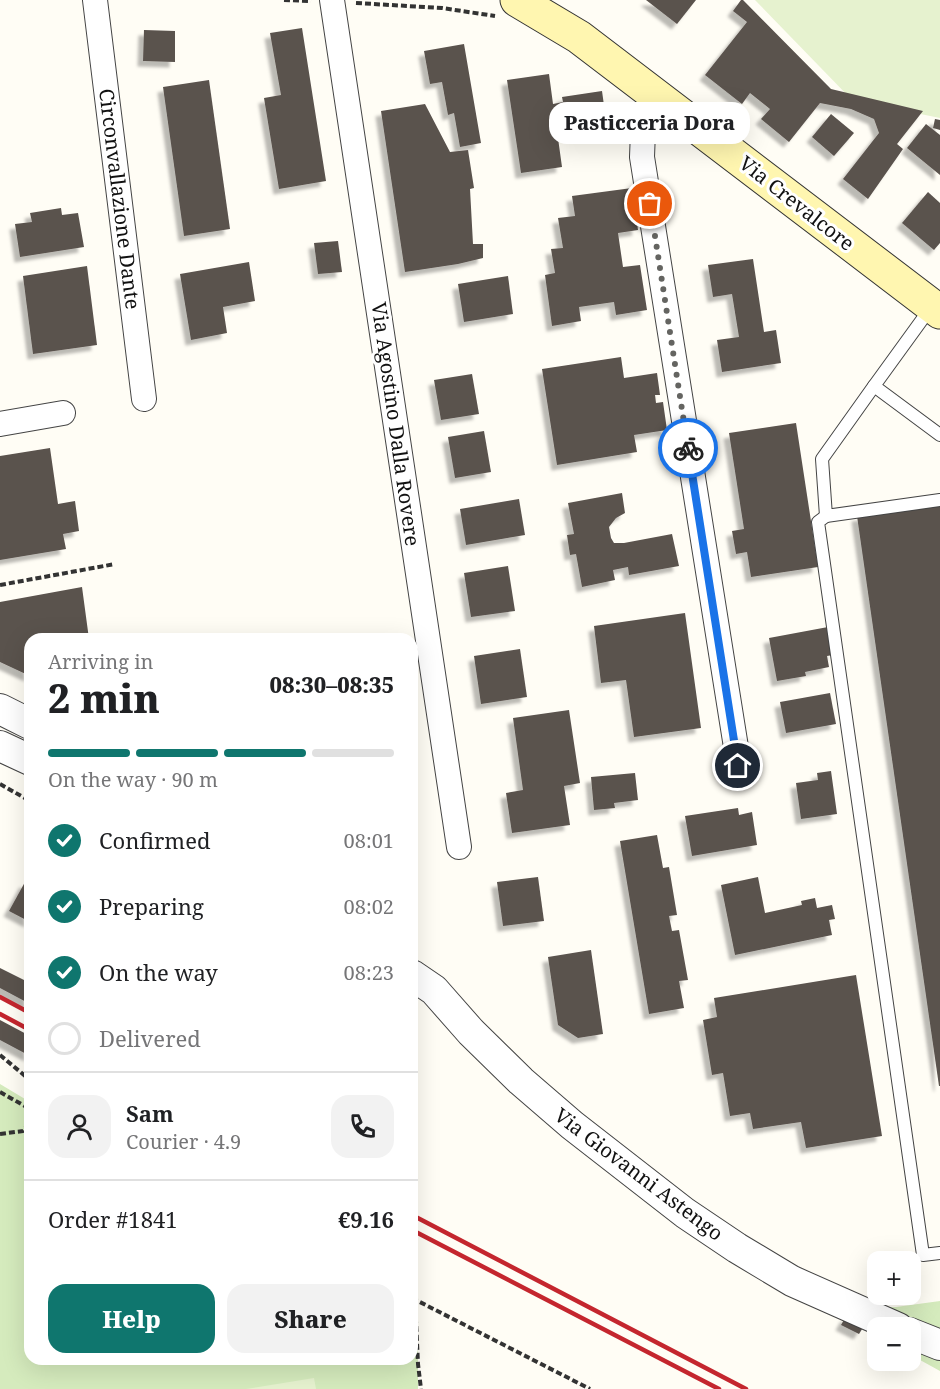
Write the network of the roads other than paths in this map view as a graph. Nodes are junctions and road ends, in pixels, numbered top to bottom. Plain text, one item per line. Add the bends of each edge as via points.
1 (95, 0) edge
2 (344, 1) edge
3 (507, 8) edge
4 (654, 95) junction
5 (936, 309) edge
6 (874, 386) junction
7 (144, 399) dead end
8 (63, 413) dead end
9 (0, 424) edge
10 (940, 435) edge
11 (940, 500) edge
12 (826, 516) junction
13 (0, 709) edge
14 (24, 721) edge
15 (0, 746) edge
16 (24, 757) edge
17 (738, 766) dead end
18 (459, 847) dead end
19 (418, 979) edge
20 (940, 1253) edge
21 (873, 1317) edge
22 (921, 1337) edge
23 (940, 1345) edge

1 - 7 street, Circonvallazione Dante
2 - 18 street, Via Agostino Dalla Rovere
3 - 4 main road, Via Crevalcore via 579,37
4 - 5 main road, Via Crevalcore
4 - 17 street via 642,157
5 - 6 lane
6 - 10 lane
6 - 12 lane via 822,459
8 - 9 street
11 - 12 lane
12 - 20 lane via 818,522 923,1255
13 - 14 street
15 - 16 street
19 - 21 street, Via Giovanni Astengo via 434,990 521,1081 563,1118 684,1213 792,1281
22 - 23 street

